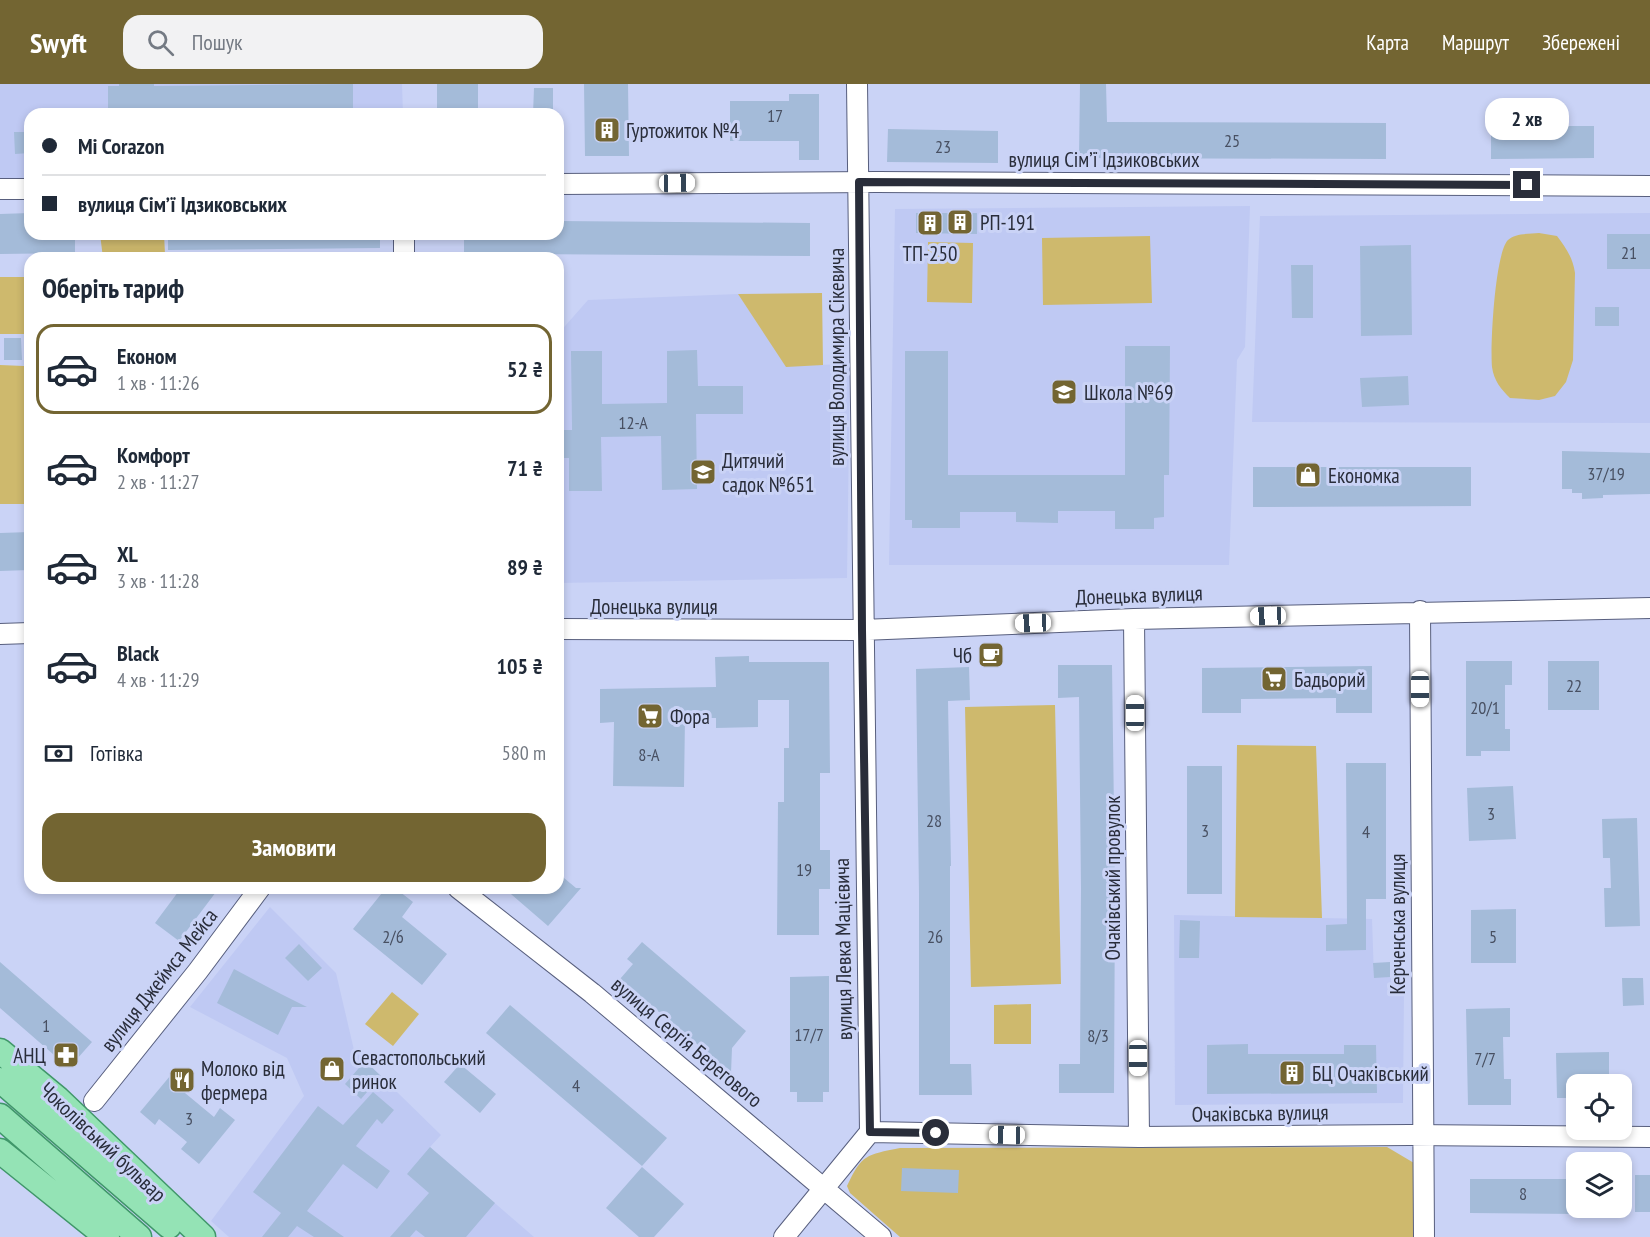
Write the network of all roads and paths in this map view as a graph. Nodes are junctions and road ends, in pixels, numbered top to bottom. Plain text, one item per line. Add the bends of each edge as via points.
1 (857, 84) edge
2 (859, 182) junction
3 (564, 184) edge
4 (1650, 186) edge
5 (0, 189) edge
6 (24, 189) edge
7 (1650, 608) edge
8 (1420, 611) junction
9 (1134, 619) junction
10 (564, 629) edge
11 (862, 630) junction
12 (24, 633) edge
13 (0, 634) edge
14 (256, 894) edge
15 (466, 894) edge
16 (0, 1051) edge
17 (0, 1080) edge
18 (94, 1101) dead end
19 (0, 1116) edge
20 (870, 1132) junction
21 (1422, 1135) junction
22 (1138, 1137) junction
23 (1650, 1137) edge
24 (0, 1151) edge
25 (825, 1189) junction
26 (107, 1237) edge
27 (139, 1237) edge
28 (182, 1237) edge
29 (203, 1237) edge
30 (784, 1237) edge
31 (882, 1237) edge
32 (1424, 1237) edge

1 - 2 street, вулиця Володимира Сікевича
2 - 3 street, вулиця Сімʼї Ідзиковських
2 - 4 street, вулиця Сімʼї Ідзиковських
2 - 11 street, вулиця Володимира Сікевича
5 - 6 street
7 - 8 street, Донецька вулиця
8 - 9 street, Донецька вулиця
8 - 21 street, Керченська вулиця
9 - 11 street, Донецька вулиця
9 - 22 street, Очаківський провулок
10 - 11 street, Донецька вулиця
11 - 20 street, вулиця Левка Мацієвича
12 - 13 street
14 - 18 street, вулиця Джеймса Мейса
15 - 25 street, вулиця Сергія Берегового via 592,993
16 - 29 main road, Чоколівський бульвар via 58,1099
17 - 28 main road, Чоколівський бульвар
19 - 27 main road
20 - 22 street, Очаківська вулиця
20 - 25 street
21 - 22 street, Очаківська вулиця
21 - 23 street, Очаківська вулиця
21 - 32 street, Керченська вулиця
24 - 26 main road
25 - 30 street
25 - 31 street, вулиця Сергія Берегового

